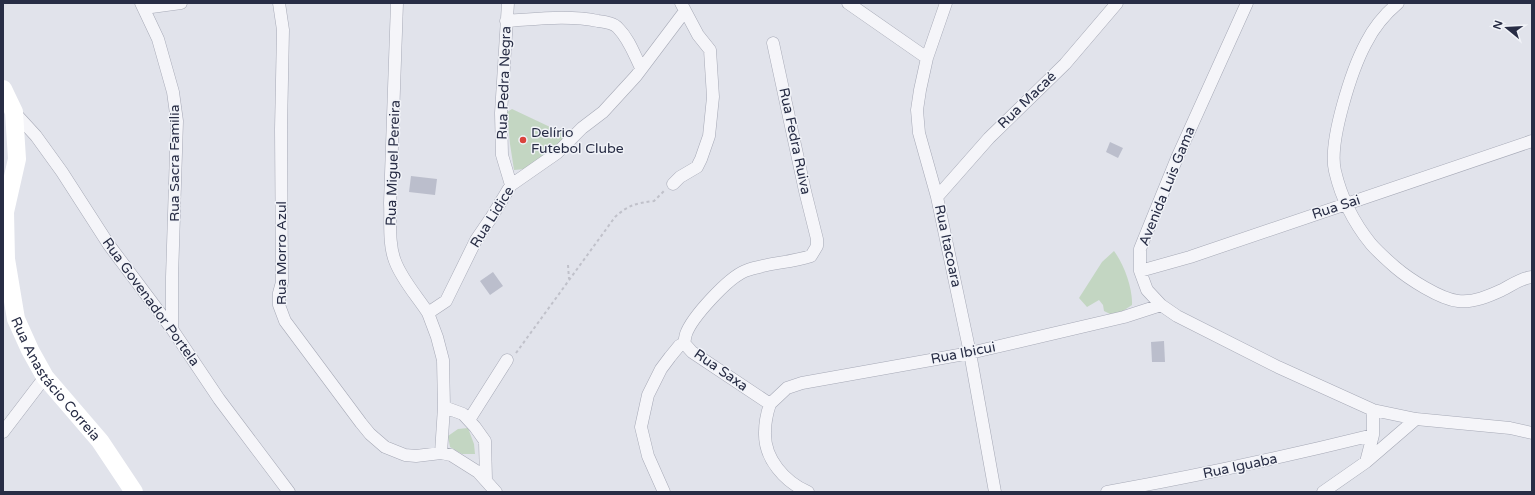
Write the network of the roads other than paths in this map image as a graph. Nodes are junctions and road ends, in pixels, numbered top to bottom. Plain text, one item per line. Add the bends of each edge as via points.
1 (181, 3) edge
2 (279, 3) edge
3 (398, 3) edge
4 (508, 3) edge
5 (848, 3) edge
6 (946, 3) edge
7 (1117, 3) edge
8 (1247, 3) edge
9 (1398, 3) edge
10 (143, 5) edge
11 (683, 7) edge
12 (506, 21) junction
13 (773, 43) dead end
14 (927, 58) junction
15 (641, 68) junction
16 (3, 89) edge
17 (14, 112) junction
18 (1532, 141) edge
19 (673, 184) road end
20 (511, 185) junction
21 (937, 197) junction
22 (1345, 204) junction
23 (4, 213) edge
24 (817, 239) joint
25 (1140, 271) junction
26 (1532, 277) edge
27 (1161, 305) junction
28 (428, 313) junction
29 (172, 329) junction
30 (684, 343) junction
31 (970, 353) junction
32 (507, 360) road end
33 (45, 377) junction
34 (770, 404) junction
35 (444, 406) junction
36 (1373, 410) junction
37 (1416, 419) junction
38 (469, 420) junction
39 (3, 432) edge
40 (1532, 433) edge
41 (1373, 435) junction
42 (446, 454) junction
43 (1366, 462) junction
44 (486, 480) junction
45 (134, 492) edge
46 (289, 492) edge
47 (496, 492) edge
48 (664, 492) edge
49 (808, 492) edge
50 (995, 492) edge
51 (1107, 492) edge
52 (1323, 492) edge

1 - 10 street
2 - 42 street, Rua Morro Azul via 283,30 282,282 279,299 281,314 361,423 385,447 405,455
3 - 28 street, Rua Miguel Pereira via 391,236 394,260 404,280
4 - 12 street, Rua Pedra Negra
5 - 14 street
6 - 14 street, Rua Itacoara
7 - 21 street, Rua Macaé via 1065,64 989,138
8 - 25 street, Avenida Luis Gama via 1176,158 1147,229 1140,249
9 - 22 street via 1380,21 1367,42 1356,65 1342,111 1336,137 1334,170
10 - 29 street, Rua Sacra Familia via 158,39 173,92 177,121
11 - 15 street, Rua Lidice via 660,46
11 - 19 street via 698,35 710,50 713,97 709,136 701,159 697,167
12 - 15 street via 576,17 618,26
12 - 20 street, Rua Pedra Negra via 501,113 502,155
13 - 24 street, Rua Fedra Ruiva
14 - 21 street, Rua Itacoara via 917,110 919,133
15 - 20 street, Rua Lidice via 603,112 582,128 557,153
16 - 17 main road, Rua Anastácio Correia
17 - 23 main road, Rua Anastácio Correia via 17,159
17 - 29 street, Rua Govenador Portela via 36,136 109,245
18 - 22 street, Rua Sai
20 - 28 street, Rua Lidice via 476,240 446,301
21 - 31 street, Rua Itacoara
22 - 25 street, Rua Sai via 1190,257
22 - 26 street via 1370,244 1402,273 1438,295 1458,301 1472,301 1526,277
23 - 33 main road, Rua Anastácio Correia via 6,260 16,319
24 - 30 street, Rua Saxa via 817,246 811,256 761,266 734,278 697,315
25 - 27 street, Avenida Luis Gama via 1147,290
27 - 31 street, Rua Ibicui via 1124,317
27 - 36 street, Avenida Luis Gama via 1184,320
28 - 35 street via 443,360
29 - 46 street, Rua Govenador Portela via 219,399
30 - 34 street, Rua Saxa via 692,352
30 - 48 street via 661,369 648,395 641,427 648,456
31 - 34 street, Rua Ibicui via 802,383 788,388
31 - 50 street, Rua Itacoara
32 - 38 street
33 - 39 street
33 - 45 main road, Rua Anastácio Correia via 100,441
34 - 49 street via 765,433 768,450 775,466 788,481
35 - 38 street via 463,414
35 - 42 street
36 - 37 street, Avenida Luis Gama
36 - 41 street
37 - 40 street, Avenida Luis Gama via 1510,428
37 - 43 street
38 - 44 street via 485,441
41 - 43 street
41 - 51 street, Rua Iguaba
42 - 44 street via 478,472
43 - 52 street
44 - 47 street

